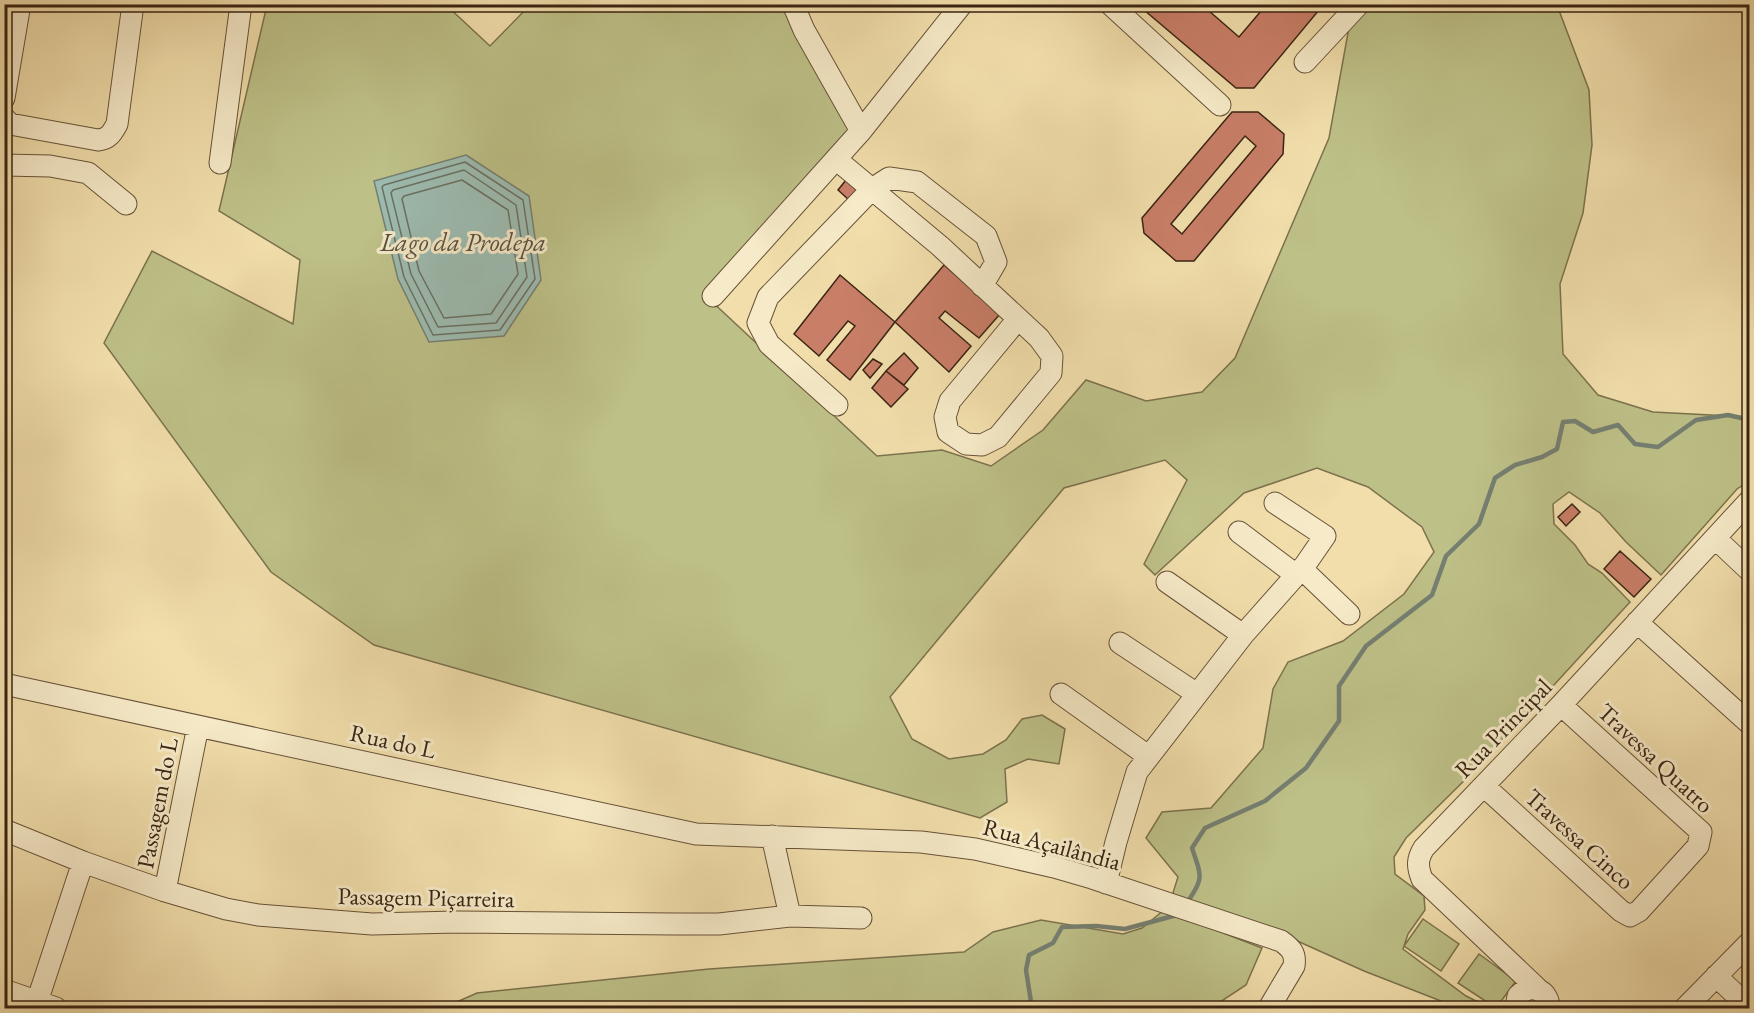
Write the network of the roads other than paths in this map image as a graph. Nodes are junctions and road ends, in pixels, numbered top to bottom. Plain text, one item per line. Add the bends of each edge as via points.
1 (20, 4) edge
2 (133, 4) edge
3 (241, 4) edge
4 (962, 4) edge
5 (1359, 4) edge
6 (792, 5) edge
7 (1113, 6) edge
8 (1305, 62) dead end
9 (4, 98) edge
10 (1220, 105) dead end
11 (4, 118) edge
12 (861, 131) junction
13 (220, 163) dead end
14 (4, 165) edge
15 (844, 167) junction
16 (872, 189) junction
17 (126, 204) dead end
18 (982, 286) junction
19 (712, 296) dead end
20 (1018, 319) junction
21 (837, 405) dead end
22 (1749, 500) edge
23 (1275, 503) dead end
24 (1239, 532) dead end
25 (1715, 538) junction
26 (1299, 572) junction
27 (1749, 572) edge
28 (1167, 582) dead end
29 (1349, 614) dead end
30 (1637, 622) junction
31 (1243, 635) junction
32 (1120, 643) dead end
33 (4, 684) edge
34 (1061, 694) dead end
35 (1197, 694) junction
36 (1561, 705) junction
37 (1749, 724) edge
38 (198, 726) junction
39 (1148, 756) junction
40 (1484, 786) junction
41 (4, 830) edge
42 (772, 836) junction
43 (83, 862) junction
44 (1668, 880) joint
45 (1106, 883) junction
46 (165, 891) junction
47 (790, 916) junction
48 (861, 918) dead end
49 (1749, 942) edge
50 (1716, 976) junction
51 (1538, 989) junction
52 (4, 990) edge
53 (47, 1005) edge
54 (1269, 1008) edge
55 (1516, 1008) edge
56 (1549, 1008) edge
57 (1685, 1008) edge
58 (1749, 1008) edge

1 - 9 street
2 - 11 street via 117,124 111,136 98,140 10,124
3 - 13 street
4 - 12 street
5 - 8 street
6 - 12 street
7 - 10 street
12 - 15 street
14 - 17 street via 50,166 88,173
15 - 16 street
15 - 19 street
16 - 18 street
16 - 18 street via 889,178 917,182 986,236 996,262
16 - 21 street via 768,297 758,322 769,344
18 - 20 street
20 - 20 street via 1052,356 1051,373 998,437 982,445 966,444 948,432 945,417 950,401
22 - 25 street, Rua Principal
23 - 26 street via 1325,536
24 - 26 street
25 - 27 street
25 - 30 street, Rua Principal
26 - 29 street
26 - 31 street
28 - 31 street
30 - 36 street, Rua Principal
30 - 37 street
31 - 35 street
32 - 35 street
33 - 38 street, Rua do L
34 - 39 street
35 - 39 street
36 - 40 street, Rua Principal
36 - 44 street, Travessa Quatro via 1701,832 1698,846
38 - 42 street, Rua do L via 696,834
38 - 46 street, Passagem do L
39 - 45 street via 1137,772
40 - 44 street, Travessa Cinco via 1630,916
40 - 51 street, Rua Principal via 1424,848 1417,867 1422,879
41 - 43 street, Passagem Piçarreira
42 - 45 street, Rua Açailândia via 921,842 975,849
42 - 47 street
43 - 46 street, Passagem Piçarreira
43 - 53 street
45 - 54 street, Rua Açailândia via 1281,941 1294,953 1294,966
46 - 47 street, Passagem Piçarreira via 258,915 372,924 719,924
47 - 48 street, Passagem Piçarreira
49 - 50 street
50 - 57 street
50 - 58 street
51 - 55 street via 1522,992
51 - 56 street, Rua Principal via 1547,996
52 - 53 street

